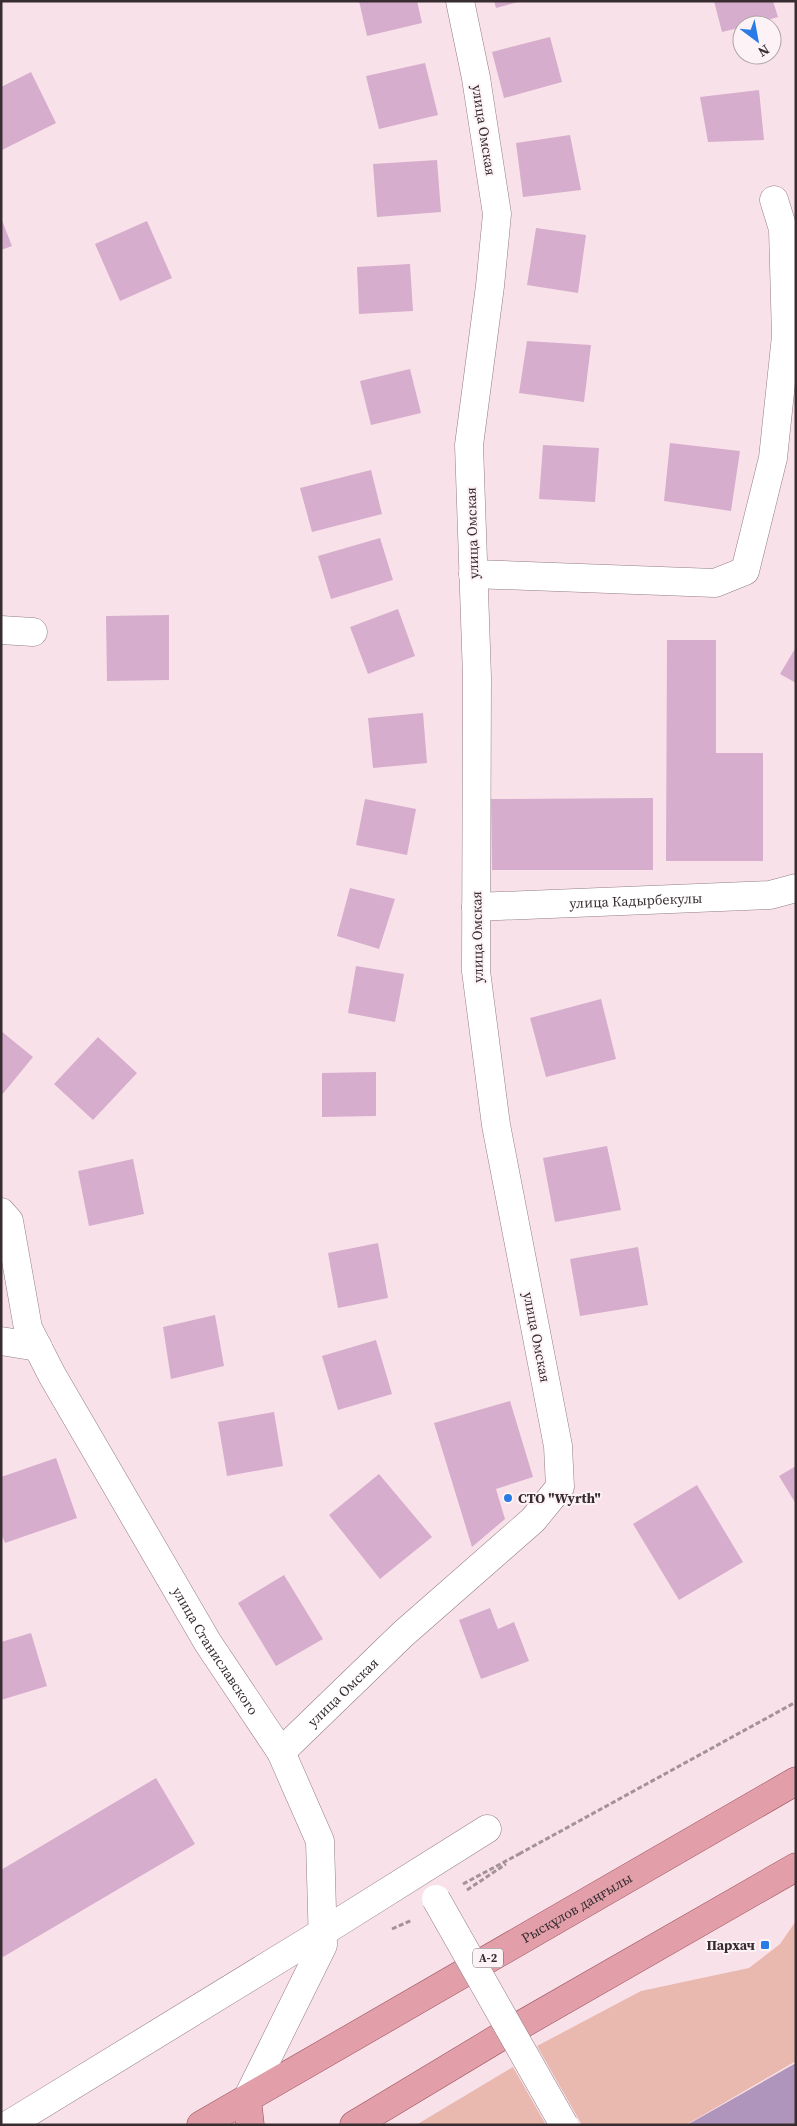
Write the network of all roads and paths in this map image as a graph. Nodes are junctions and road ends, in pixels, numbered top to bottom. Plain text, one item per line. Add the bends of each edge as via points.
1 (460, 1) edge
2 (774, 200) dead end
3 (473, 574) junction
4 (1, 630) edge
5 (33, 632) dead end
6 (796, 888) edge
7 (476, 907) junction
8 (1, 1212) edge
9 (1, 1341) edge
10 (38, 1347) junction
11 (796, 1702) edge
12 (281, 1752) junction
13 (796, 1780) edge
14 (487, 1829) dead end
15 (521, 1854) junction
16 (796, 1867) edge
17 (439, 1903) junction
18 (387, 1931) dead end
19 (323, 1932) junction
20 (248, 2112) edge
21 (8, 2125) edge
22 (201, 2125) edge
23 (354, 2125) edge
24 (564, 2125) edge

1 - 3 street, улица Омская via 476,78 497,214 469,446
2 - 3 street via 783,228 786,336 773,458 745,571 715,583
3 - 7 street, улица Омская via 477,677
4 - 5 street
6 - 7 street, улица Кадырбекулы via 770,895
7 - 12 street, улица Омская via 476,971 496,1125 558,1446 560,1486 533,1520 403,1634
8 - 10 street, улица Станиславского via 9,1221 28,1328
9 - 10 street
10 - 12 street, улица Станиславского via 208,1643
11 - 15 path
12 - 19 street, улица Станиславского via 320,1840
13 - 20 main road, Рысқұлов даңғылы / A-2
14 - 19 street
15 - 17 path
15 - 17 path
16 - 23 main road
17 - 18 path
17 - 24 street, bridge
19 - 20 street, улица Станиславского via 323,1945
19 - 21 street
20 - 22 main road, Рысқұлов даңғылы / A-2

